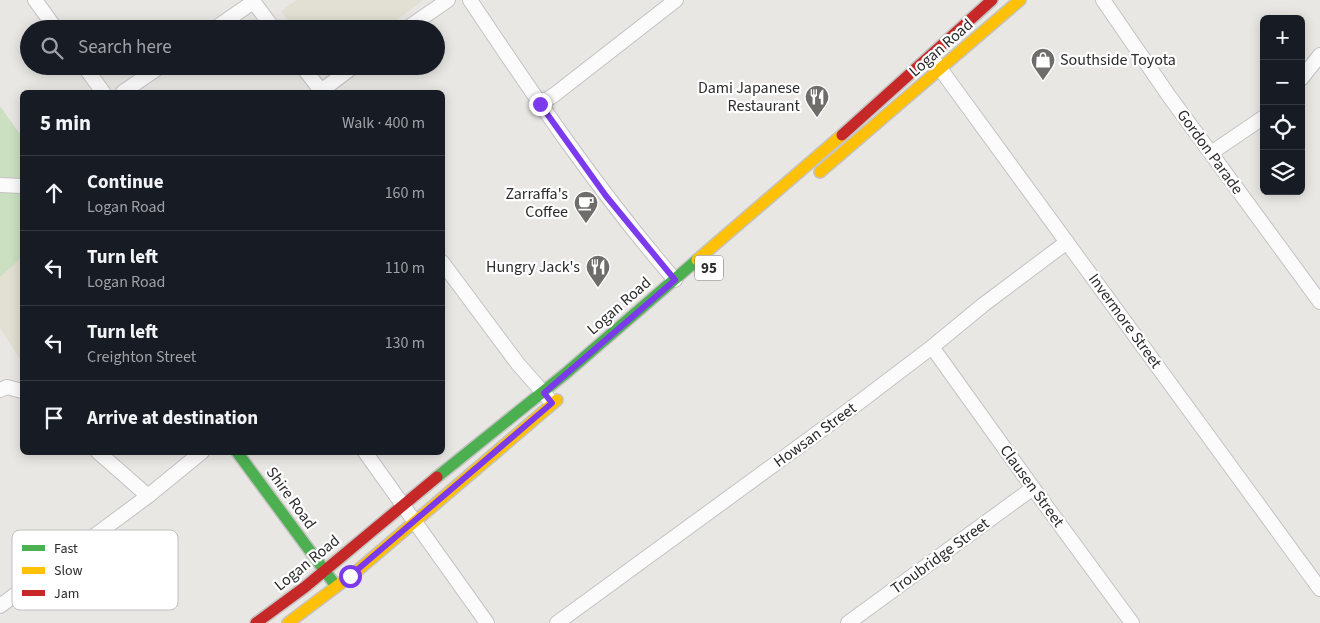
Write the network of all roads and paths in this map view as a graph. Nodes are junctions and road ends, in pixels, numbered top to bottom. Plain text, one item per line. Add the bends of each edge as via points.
1 (36, 0) edge
2 (448, 0) edge
3 (470, 0) edge
4 (992, 0) edge
5 (1020, 0) edge
6 (1103, 0) edge
7 (252, 1) edge
8 (673, 1) edge
9 (50, 20) edge
10 (226, 20) edge
11 (267, 20) edge
12 (419, 20) edge
13 (930, 54) junction
14 (1320, 55) edge
15 (941, 70) junction
16 (91, 75) edge
17 (148, 75) edge
18 (309, 75) edge
19 (343, 75) edge
20 (1305, 75) edge
21 (102, 90) edge
22 (126, 90) edge
23 (320, 90) edge
24 (324, 90) edge
25 (540, 104) junction
26 (1260, 120) edge
27 (1211, 154) junction
28 (814, 178) dead end
29 (0, 184) edge
30 (20, 186) edge
31 (1067, 242) junction
32 (445, 266) edge
33 (675, 280) junction
34 (1320, 302) edge
35 (932, 347) junction
36 (0, 390) edge
37 (20, 390) edge
38 (567, 391) dead end
39 (548, 398) junction
40 (101, 455) edge
41 (198, 455) edge
42 (239, 455) edge
43 (367, 455) edge
44 (1033, 488) junction
45 (148, 496) junction
46 (403, 504) junction
47 (414, 521) junction
48 (102, 530) edge
49 (324, 571) junction
50 (336, 587) junction
51 (1320, 589) edge
52 (12, 597) edge
53 (0, 606) edge
54 (278, 607) junction
55 (256, 623) edge
56 (289, 623) edge
57 (487, 623) edge
58 (557, 623) edge
59 (848, 623) edge
60 (1131, 623) edge

1 - 9 street
2 - 12 street
3 - 25 street
4 - 13 main road, Logan Road / 95
5 - 15 main road, Logan Road
6 - 27 street, Gordon Parade
7 - 10 street
7 - 11 street
8 - 25 street
13 - 15 street, Invermore Street
13 - 33 main road, Logan Road / 95
14 - 20 street
15 - 28 main road, Logan Road
15 - 31 street, Invermore Street
16 - 21 street
17 - 22 street
18 - 23 street
19 - 24 street
25 - 33 street via 606,196
26 - 27 street
27 - 34 street, Gordon Parade
29 - 30 street
31 - 35 street, Howsan Street
31 - 51 street, Invermore Street
32 - 39 street via 518,364
33 - 39 main road, Logan Road / 95
35 - 44 street, Clausen Street
35 - 58 street, Howsan Street
36 - 37 street via 7,387
38 - 39 main road, Logan Road / 95
39 - 46 main road, Logan Road / 95 via 476,445
39 - 47 main road, Logan Road / 95
40 - 45 street
41 - 45 street
42 - 49 main road, Shire Road
43 - 46 street
44 - 59 street, Troubridge Street
44 - 60 street, Clausen Street
45 - 48 street
46 - 47 street
46 - 49 main road, Logan Road / 95
47 - 50 main road, Logan Road / 95
47 - 57 street
49 - 50 main road, Shire Road
49 - 54 main road, Logan Road / 95
50 - 56 main road, Logan Road / 95
52 - 53 street
54 - 55 main road, Logan Road / 95
54 - 56 street

